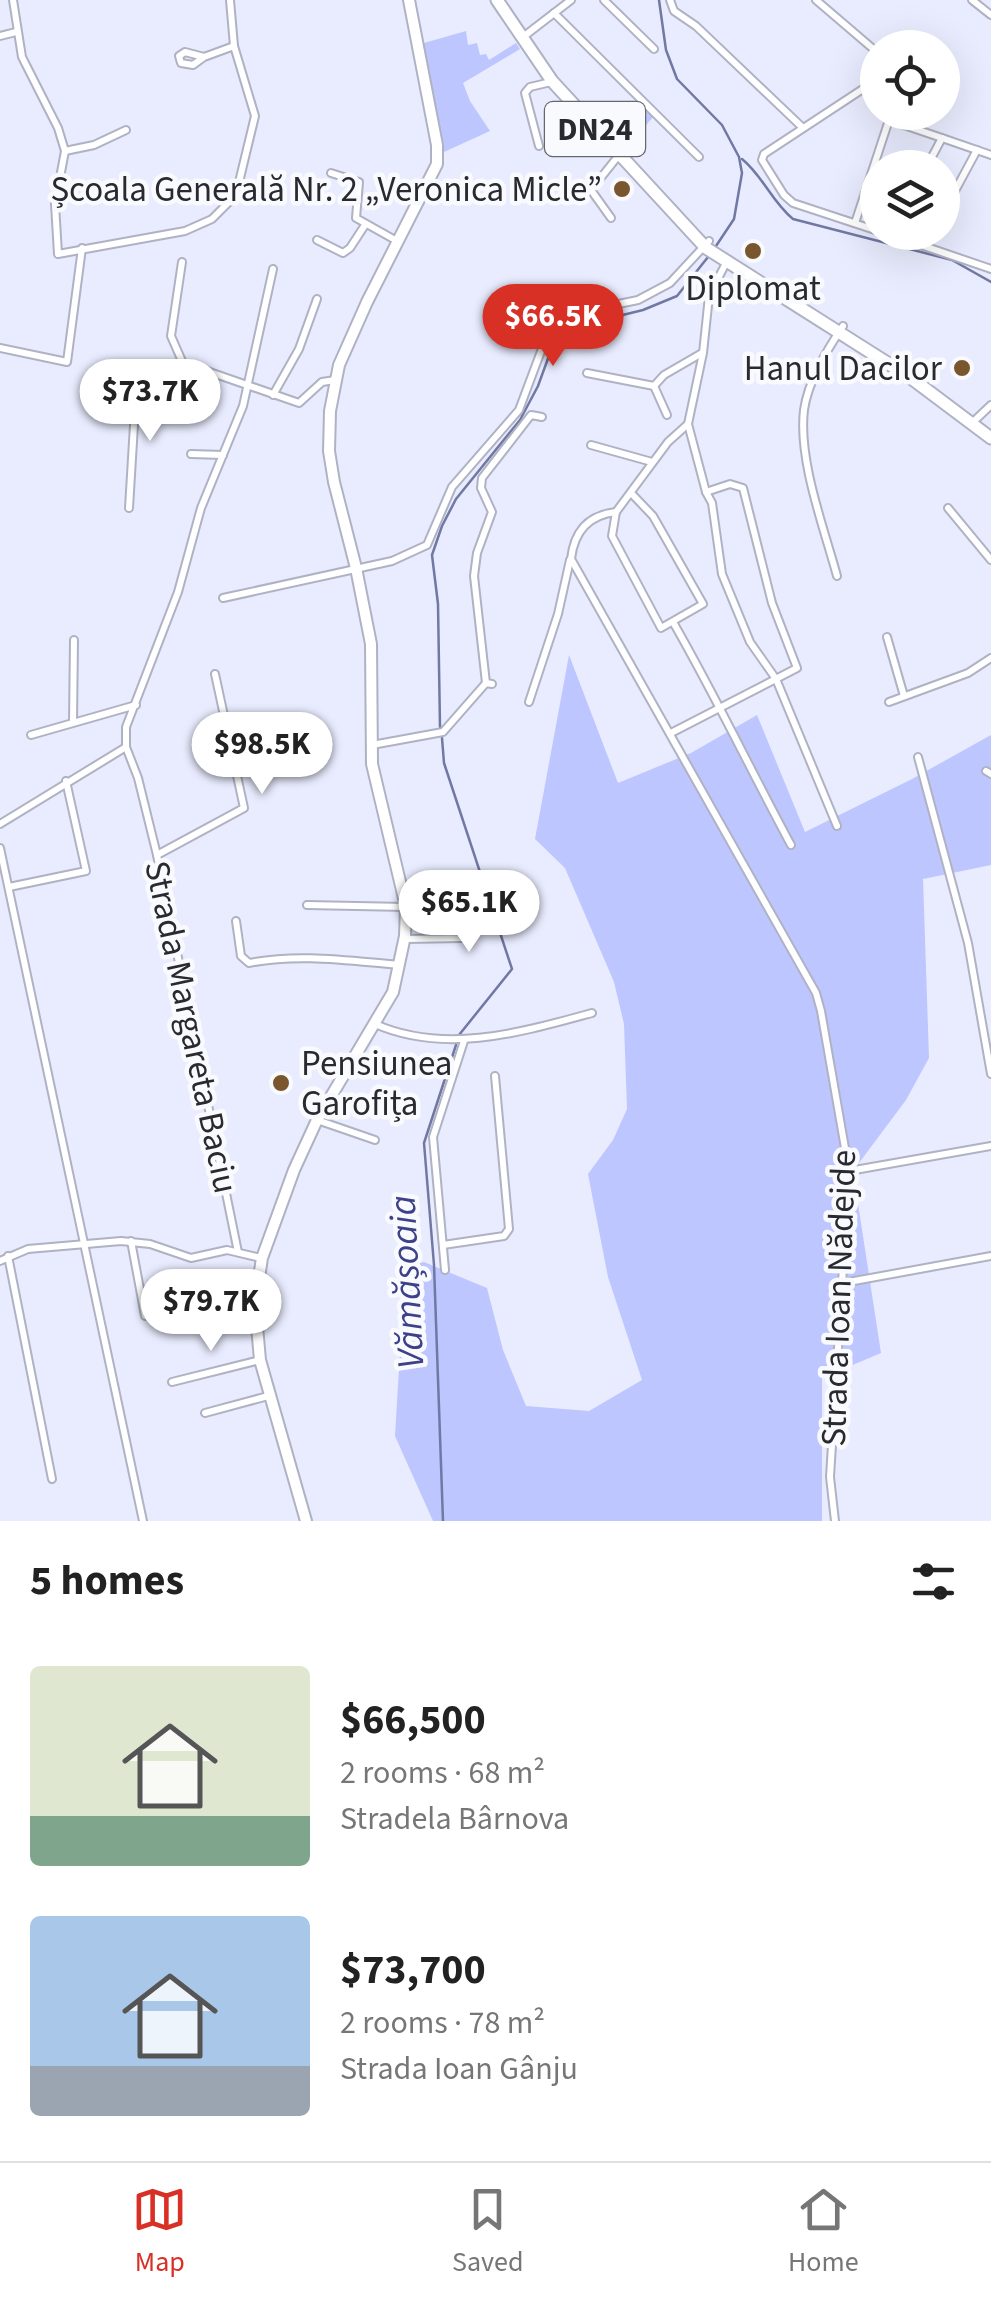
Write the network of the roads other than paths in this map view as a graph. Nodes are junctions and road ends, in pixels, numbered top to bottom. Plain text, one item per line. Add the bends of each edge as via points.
1 (12, 0) edge
2 (230, 0) edge
3 (409, 0) edge
4 (497, 0) edge
5 (506, 0) edge
6 (571, 0) edge
7 (604, 0) edge
8 (670, 0) edge
9 (816, 0) edge
10 (972, 0) edge
11 (554, 14) junction
12 (991, 15) edge
13 (16, 32) junction
14 (526, 35) junction
15 (0, 36) edge
16 (860, 38) edge
17 (234, 46) junction
18 (654, 49) dead end
19 (204, 57) dead end
20 (552, 81) junction
21 (860, 91) edge
22 (803, 128) junction
23 (126, 130) dead end
24 (883, 130) edge
25 (922, 130) edge
26 (942, 138) junction
27 (539, 146) dead end
28 (936, 150) edge
29 (977, 150) junction
30 (65, 151) junction
31 (619, 155) junction
32 (991, 155) edge
33 (700, 157) dead end
34 (331, 173) dead end
35 (960, 182) edge
36 (610, 218) dead end
37 (855, 224) junction
38 (366, 225) junction
39 (860, 225) edge
40 (317, 240) dead end
41 (398, 242) junction
42 (707, 244) junction
43 (82, 248) junction
44 (938, 250) edge
45 (725, 258) junction
46 (182, 262) dead end
47 (991, 268) edge
48 (274, 269) dead end
49 (317, 299) dead end
50 (841, 329) junction
51 (0, 348) edge
52 (703, 353) junction
53 (185, 368) junction
54 (587, 373) dead end
55 (122, 375) dead end
56 (137, 375) junction
57 (334, 380) junction
58 (246, 382) junction
59 (654, 386) junction
60 (273, 394) junction
61 (991, 405) edge
62 (667, 415) dead end
63 (542, 417) dead end
64 (974, 420) junction
65 (688, 424) junction
66 (991, 429) edge
67 (991, 438) edge
68 (591, 445) dead end
69 (191, 454) dead end
70 (223, 456) junction
71 (652, 462) junction
72 (706, 492) junction
73 (632, 494) junction
74 (129, 508) dead end
75 (948, 508) dead end
76 (616, 512) junction
77 (571, 559) junction
78 (991, 560) edge
79 (356, 568) junction
80 (837, 576) dead end
81 (223, 598) dead end
82 (673, 622) junction
83 (887, 637) dead end
84 (74, 640) dead end
85 (991, 658) edge
86 (214, 674) dead end
87 (776, 679) junction
88 (904, 696) junction
89 (529, 702) dead end
90 (889, 702) dead end
91 (136, 705) junction
92 (722, 706) junction
93 (73, 722) junction
94 (671, 733) junction
95 (31, 735) dead end
96 (371, 745) junction
97 (126, 747) junction
98 (918, 757) dead end
99 (66, 782) junction
100 (0, 824) edge
101 (837, 826) dead end
102 (791, 845) dead end
103 (0, 848) edge
104 (156, 855) junction
105 (9, 887) junction
106 (454, 896) dead end
107 (308, 905) dead end
108 (406, 907) junction
109 (236, 921) dead end
110 (404, 939) junction
111 (400, 965) junction
112 (592, 1013) dead end
113 (375, 1024) junction
114 (987, 1030) edge
115 (464, 1040) junction
116 (991, 1074) edge
117 (494, 1076) dead end
118 (317, 1120) junction
119 (375, 1140) dead end
120 (991, 1146) edge
121 (849, 1171) junction
122 (130, 1242) junction
123 (443, 1245) junction
124 (86, 1246) junction
125 (238, 1252) junction
126 (991, 1256) edge
127 (4, 1258) edge
128 (262, 1258) junction
129 (446, 1270) dead end
130 (843, 1282) junction
131 (145, 1316) dead end
132 (260, 1360) junction
133 (172, 1382) dead end
134 (268, 1396) junction
135 (205, 1414) dead end
136 (52, 1479) dead end
137 (143, 1521) edge
138 (306, 1521) edge
139 (835, 1521) edge

1 - 13 street
2 - 17 street
3 - 41 main road via 438,156
4 - 14 main road, DN24
5 - 14 main road, DN24
6 - 11 street
7 - 18 street
8 - 22 street via 674,11
9 - 16 street
10 - 12 street
11 - 14 street
11 - 33 street
13 - 15 street
13 - 30 street
14 - 20 main road, DN24
14 - 42 main road, DN24
17 - 19 street
17 - 43 street via 256,116 232,199 212,219 185,231
20 - 27 street via 525,93
20 - 31 main road, DN24
21 - 22 street
22 - 37 street via 764,154 769,173 793,204
23 - 30 street
24 - 37 street
25 - 26 street
26 - 28 street
26 - 29 street
29 - 32 street
29 - 35 street
30 - 43 street via 56,204 58,254
31 - 36 street via 591,190
31 - 42 main road, DN24
34 - 38 street via 360,182 355,214
37 - 39 street
38 - 40 street via 343,252
38 - 41 street
41 - 57 main road
42 - 45 main road, DN24
42 - 79 street via 656,291 589,310 555,328 519,410 452,487 427,545
43 - 51 street via 67,362
44 - 47 street
45 - 50 main road, DN24
45 - 52 street via 711,286
46 - 53 street via 171,336
48 - 58 street
49 - 60 street
50 - 64 main road, DN24
50 - 80 street via 804,410 809,471
52 - 59 street
52 - 65 street
53 - 56 street via 168,376
53 - 58 street
54 - 59 street
55 - 56 street
56 - 74 street
57 - 60 street via 298,403
57 - 79 main road via 329,451
58 - 60 street
58 - 70 street
59 - 62 street
61 - 64 street
63 - 96 street via 530,415 482,478 492,512 474,576 489,683 443,732
64 - 66 main road, DN24
64 - 67 main road, DN24
65 - 71 street
65 - 72 street
68 - 71 street
69 - 70 street
70 - 91 street
71 - 73 street
72 - 87 street via 722,574 750,642
72 - 87 street via 730,484 743,488 772,604 797,668
73 - 76 street
73 - 82 street via 653,516 702,600 699,609
75 - 78 street
76 - 77 street via 580,528
76 - 82 street via 612,536 661,628
77 - 89 street
77 - 94 street, Strada Ioan Nădejde
79 - 81 street
79 - 96 main road via 372,654
82 - 92 street
83 - 88 street
84 - 93 street
85 - 88 street
86 - 104 street via 244,808
87 - 92 street
87 - 101 street
88 - 90 street
91 - 93 street
91 - 97 street
92 - 94 street
92 - 102 street
93 - 95 street
94 - 121 street, Strada Ioan Nădejde via 816,993
96 - 108 main road
97 - 99 street
97 - 104 street, Strada Margareta Baciu
98 - 114 street
99 - 100 street
99 - 105 street via 86,870
103 - 105 street
104 - 125 street, Strada Margareta Baciu
105 - 124 street
106 - 110 street via 462,938
107 - 108 street
108 - 110 main road
109 - 111 street via 249,963 318,958
110 - 111 main road
111 - 113 main road
112 - 115 street
113 - 115 street
113 - 118 main road
114 - 116 street
115 - 123 street via 433,1136
117 - 123 street via 508,1229 504,1236
118 - 119 street
118 - 128 main road
120 - 121 street
121 - 130 street, Strada Ioan Nădejde
122 - 124 street
122 - 125 street via 191,1258
122 - 131 street
123 - 129 street
124 - 127 street via 28,1249
124 - 137 street
125 - 128 street
126 - 130 street
127 - 136 street
128 - 132 main road via 255,1304
130 - 139 street, Strada Ioan Nădejde via 830,1477
132 - 133 street
132 - 134 main road
134 - 135 street
134 - 138 main road

